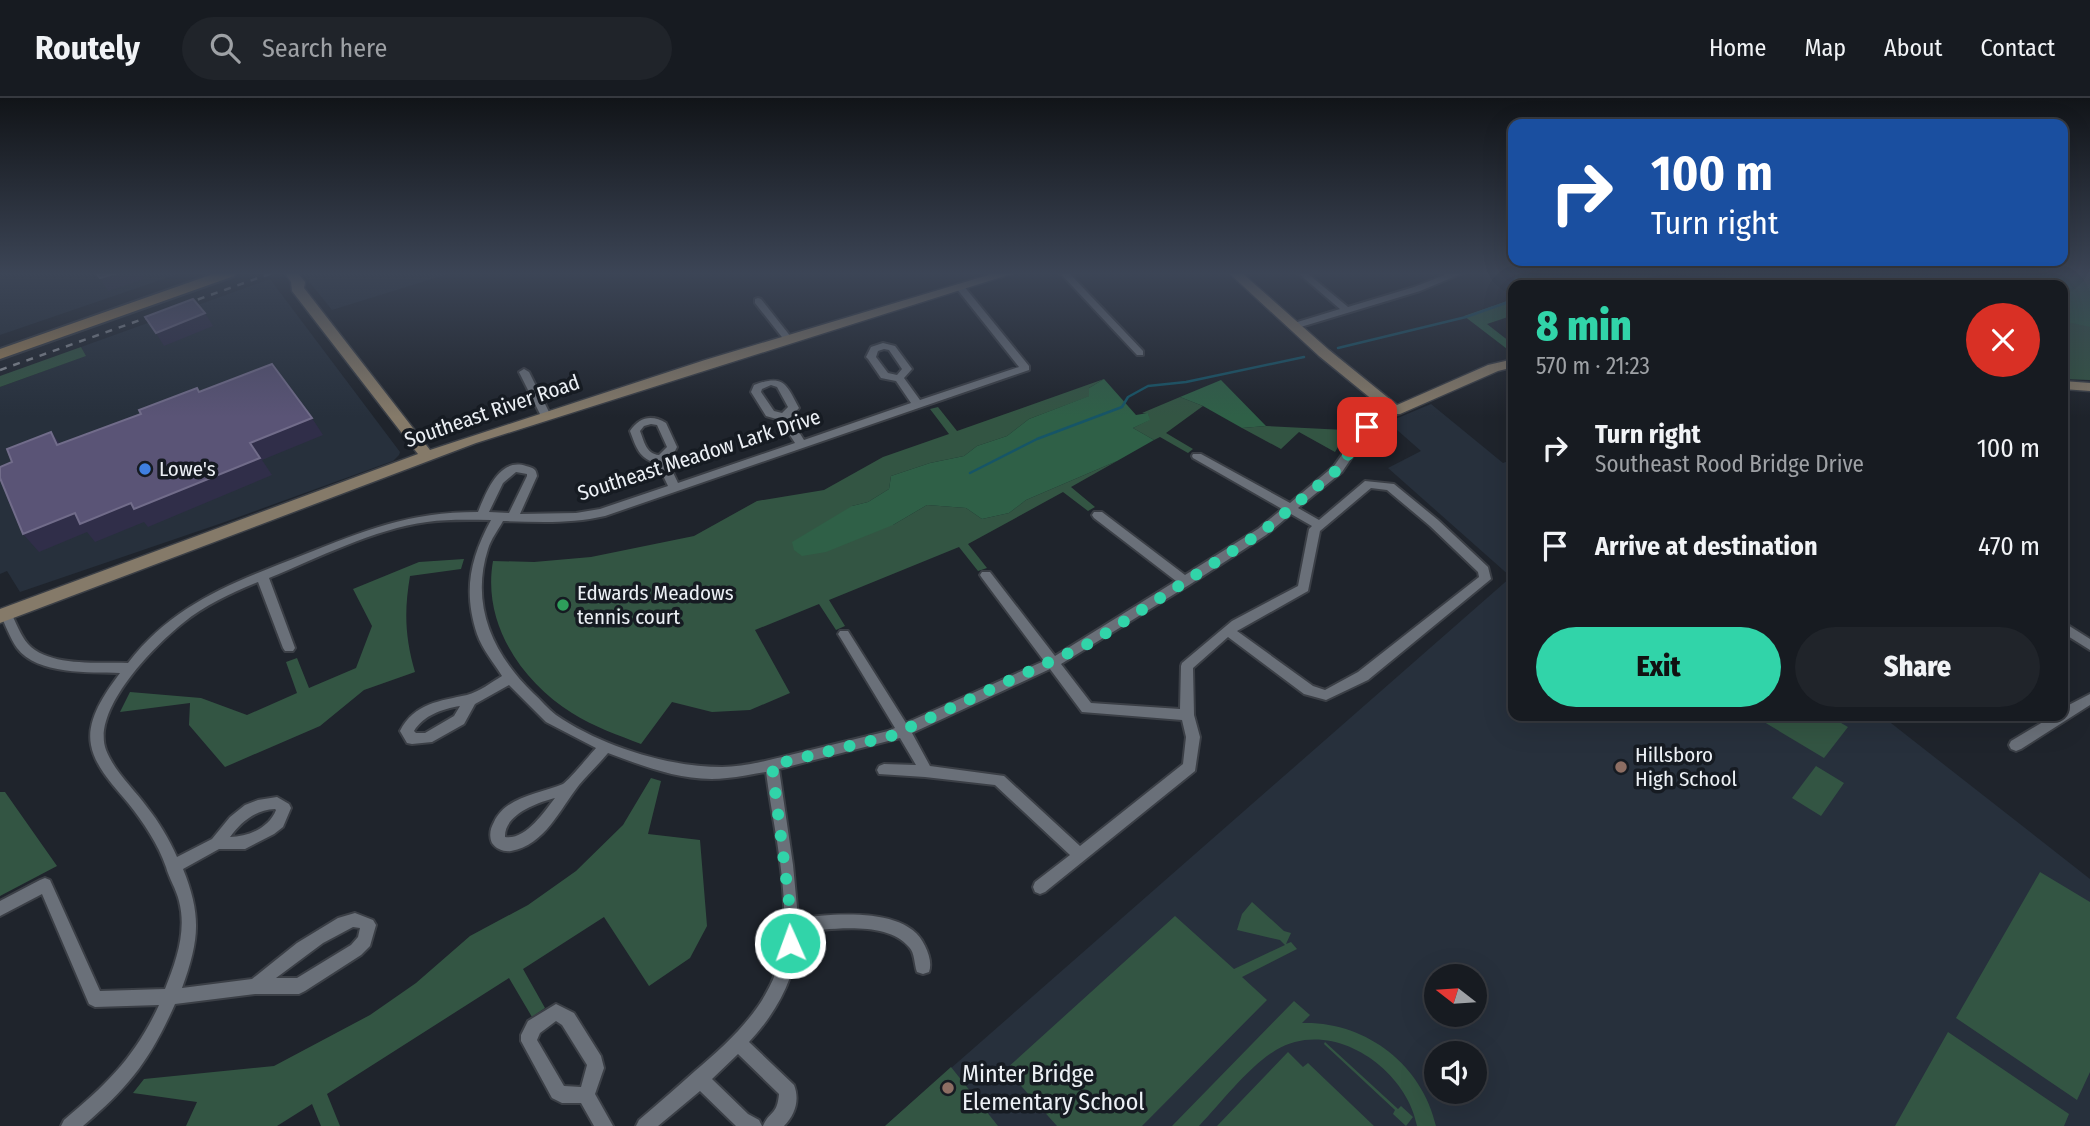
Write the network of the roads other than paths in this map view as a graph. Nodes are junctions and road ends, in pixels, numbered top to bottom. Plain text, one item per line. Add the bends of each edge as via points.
1 (93, 321) edge
2 (323, 321) edge
3 (774, 321) edge
4 (848, 321) edge
5 (987, 321) edge
6 (1110, 321) edge
7 (1288, 321) edge
8 (1310, 321) edge
9 (1294, 326) junction
10 (788, 339) junction
11 (1140, 353) dead end
12 (0, 354) edge
13 (1508, 364) edge
14 (524, 372) dead end
15 (899, 378) dead end
16 (2068, 385) edge
17 (2090, 387) edge
18 (918, 404) junction
19 (1395, 411) junction
20 (546, 416) junction
21 (784, 417) dead end
22 (802, 445) junction
23 (427, 456) junction
24 (1197, 456) dead end
25 (661, 459) dead end
26 (675, 488) junction
27 (1291, 509) junction
28 (1098, 515) dead end
29 (481, 517) junction
30 (499, 517) junction
31 (513, 517) junction
32 (1318, 524) junction
33 (986, 575) dead end
34 (262, 576) junction
35 (1185, 582) junction
36 (3, 615) edge
37 (2068, 630) edge
38 (1228, 631) junction
39 (844, 634) dead end
40 (2090, 645) edge
41 (289, 648) dead end
42 (1054, 662) junction
43 (131, 668) junction
44 (510, 678) junction
45 (2090, 699) edge
46 (470, 700) dead end
47 (2068, 713) edge
48 (1187, 715) junction
49 (2055, 721) edge
50 (902, 731) junction
51 (2016, 745) dead end
52 (606, 746) junction
53 (772, 765) junction
54 (884, 770) dead end
55 (925, 771) junction
56 (569, 788) junction
57 (217, 844) dead end
58 (1080, 855) junction
59 (173, 867) junction
60 (1040, 887) dead end
61 (0, 909) edge
62 (792, 926) junction
63 (923, 967) dead end
64 (256, 986) junction
65 (170, 997) junction
66 (737, 1042) junction
67 (699, 1078) junction
68 (586, 1095) junction
69 (70, 1126) edge
70 (604, 1126) edge
71 (645, 1126) edge
72 (753, 1126) edge
73 (772, 1126) edge

1 - 12 main road
2 - 23 main road
3 - 10 street
4 - 10 main road, Southeast River Road
5 - 18 street, Southeast Meadow Lark Drive via 1025,368
6 - 11 street
7 - 9 main road
8 - 9 street
9 - 19 main road
10 - 20 main road, Southeast River Road
13 - 19 main road
14 - 20 street
15 - 18 street
16 - 17 main road
18 - 22 street, Southeast Meadow Lark Drive
19 - 27 street via 1367,427 1343,464
20 - 23 main road, Southeast River Road
21 - 22 street
22 - 26 street, Southeast Meadow Lark Drive
23 - 36 main road, Southeast River Road
24 - 27 street
25 - 26 street
26 - 31 street, Southeast Meadow Lark Drive via 589,516
27 - 32 street
27 - 35 street
28 - 35 street
29 - 30 street, Southeast Meadow Lark Drive
29 - 31 street via 500,479 510,470 528,469 532,476
29 - 34 street, Southeast Meadow Lark Drive via 442,516 406,522
30 - 31 street, Southeast Meadow Lark Drive
30 - 44 street via 478,564 476,602 484,636
32 - 38 street via 1304,588
32 - 38 street via 1368,484 1379,483 1434,523 1484,570 1485,579 1363,677 1325,695 1309,690
33 - 42 street
34 - 41 street
34 - 43 street, Southeast Meadow Lark Drive via 189,610 169,625
35 - 42 street
36 - 43 street via 23,648 50,663
37 - 40 street
38 - 48 street via 1187,666
39 - 50 street
42 - 48 street via 1087,708
42 - 50 street
43 - 59 street, Southeast Meadow Lark Drive via 99,720 99,750 156,830
44 - 46 street
44 - 52 street via 551,718
45 - 47 street
48 - 58 street via 1193,737 1190,766
49 - 51 street
50 - 53 street via 870,743
50 - 55 street
52 - 53 street via 646,761 705,774
52 - 56 street
53 - 62 street
54 - 55 street
55 - 58 street via 999,780
56 - 56 street via 542,825 513,844 497,839 498,823 508,815 536,797
57 - 59 street
58 - 60 street
59 - 65 street, Southeast Meadow Lark Drive via 190,912 188,937
61 - 65 street via 45,885 95,999
62 - 63 street via 846,920 879,925 908,936
62 - 66 street via 786,967 774,997
64 - 64 street via 307,982 365,941 369,925 361,920 344,923
64 - 65 street
65 - 69 street, Southeast Meadow Lark Drive via 129,1071
66 - 67 street
66 - 73 street via 788,1091 786,1111
67 - 71 street
67 - 72 street
68 - 68 street via 595,1062 568,1020 556,1012 532,1027 529,1041 562,1096
68 - 70 street

